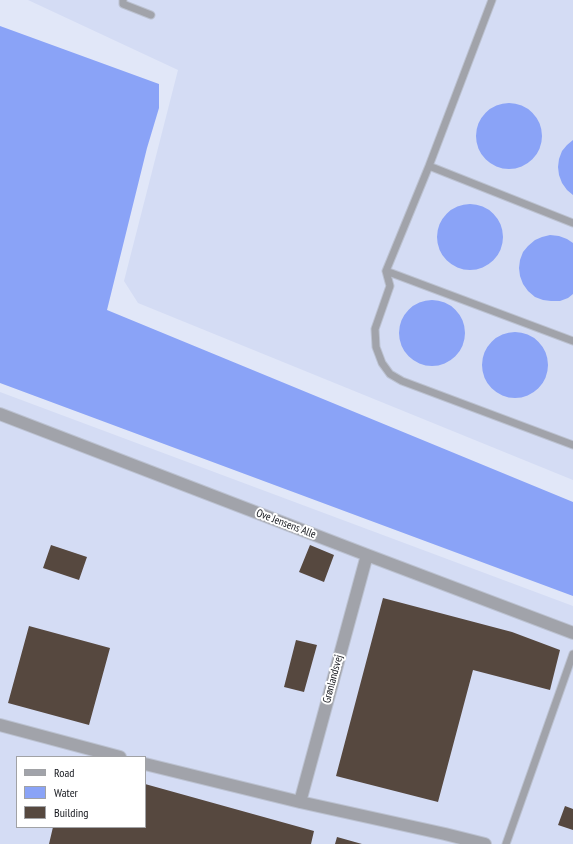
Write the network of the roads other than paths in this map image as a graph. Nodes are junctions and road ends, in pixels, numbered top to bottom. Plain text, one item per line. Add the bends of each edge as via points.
1 (123, 0) edge
2 (492, 0) edge
3 (151, 15) dead end
4 (429, 166) junction
5 (573, 222) edge
6 (386, 271) junction
7 (573, 341) edge
8 (0, 414) edge
9 (573, 445) edge
10 (367, 556) junction
11 (573, 633) edge
12 (573, 654) edge
13 (0, 724) edge
14 (116, 756) edge
15 (146, 764) edge
16 (300, 802) junction
17 (485, 844) edge
18 (506, 844) edge

1 - 3 lane via 123,4
2 - 4 lane
4 - 5 lane
4 - 6 lane
6 - 7 lane
6 - 9 lane via 390,286 375,329 376,347 382,363 390,374 402,381
8 - 10 street, Ove Jensens Alle
10 - 11 street, Ove Jensens Alle
10 - 16 street, Grønlandsvej
12 - 18 lane
13 - 14 street
15 - 16 street
16 - 17 street

